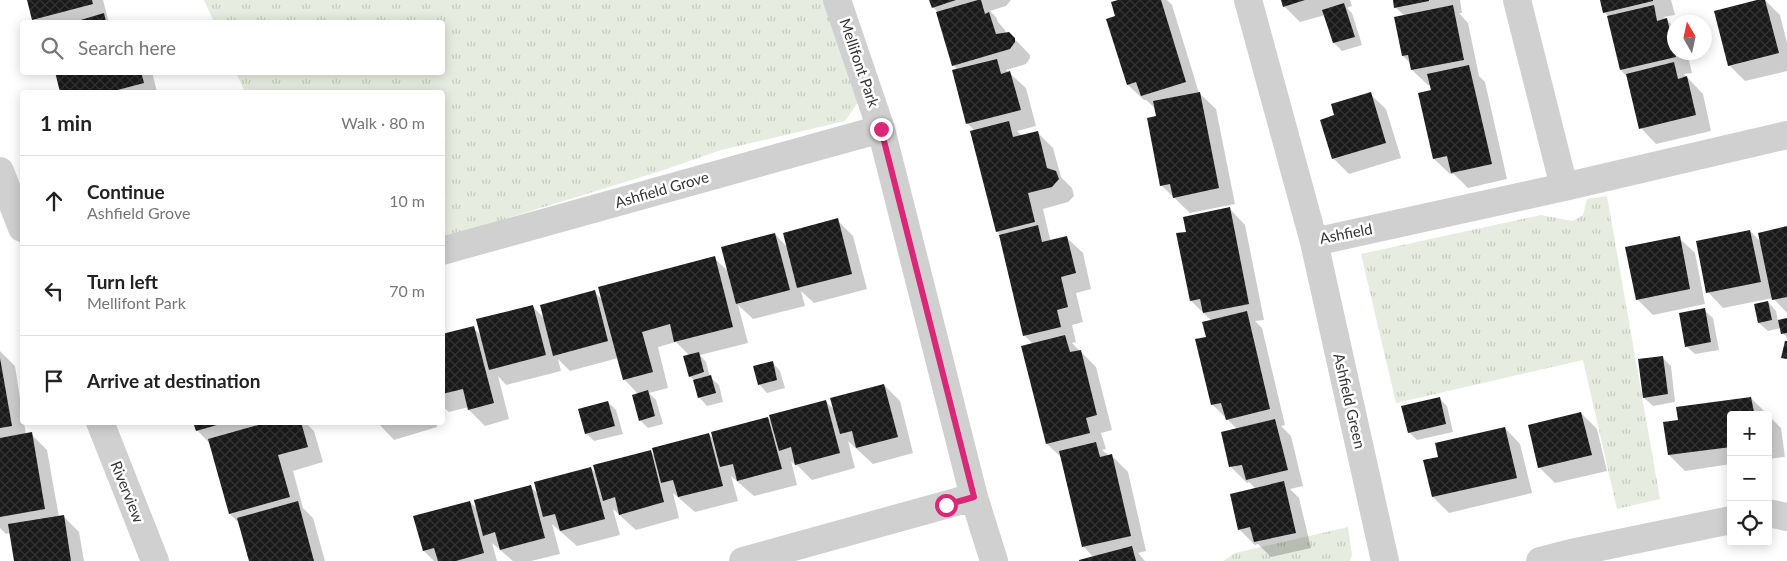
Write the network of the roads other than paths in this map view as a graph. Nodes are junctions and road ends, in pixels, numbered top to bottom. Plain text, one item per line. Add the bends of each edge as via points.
1 (837, 0) edge
2 (1248, 0) edge
3 (1517, 0) edge
4 (881, 129) junction
5 (1787, 135) edge
6 (0, 171) edge
7 (1564, 187) junction
8 (20, 223) edge
9 (1314, 242) junction
10 (445, 250) edge
11 (101, 425) edge
12 (974, 497) junction
13 (1772, 514) edge
14 (1787, 517) edge
15 (1727, 521) edge
16 (1572, 557) edge
17 (155, 561) edge
18 (743, 561) edge
19 (994, 561) edge
20 (1385, 561) edge
21 (1540, 561) edge

1 - 4 street, Mellifont Park
2 - 9 street, Ashfield
3 - 7 street
4 - 10 street, Ashfield Grove
4 - 12 street, Mellifont Park
5 - 7 street, Ashfield
6 - 8 street
7 - 9 street, Ashfield
9 - 20 street, Ashfield Green
11 - 17 street, Riverview
12 - 18 street
12 - 19 street, Mellifont Park
13 - 14 street
15 - 16 street
16 - 21 street

